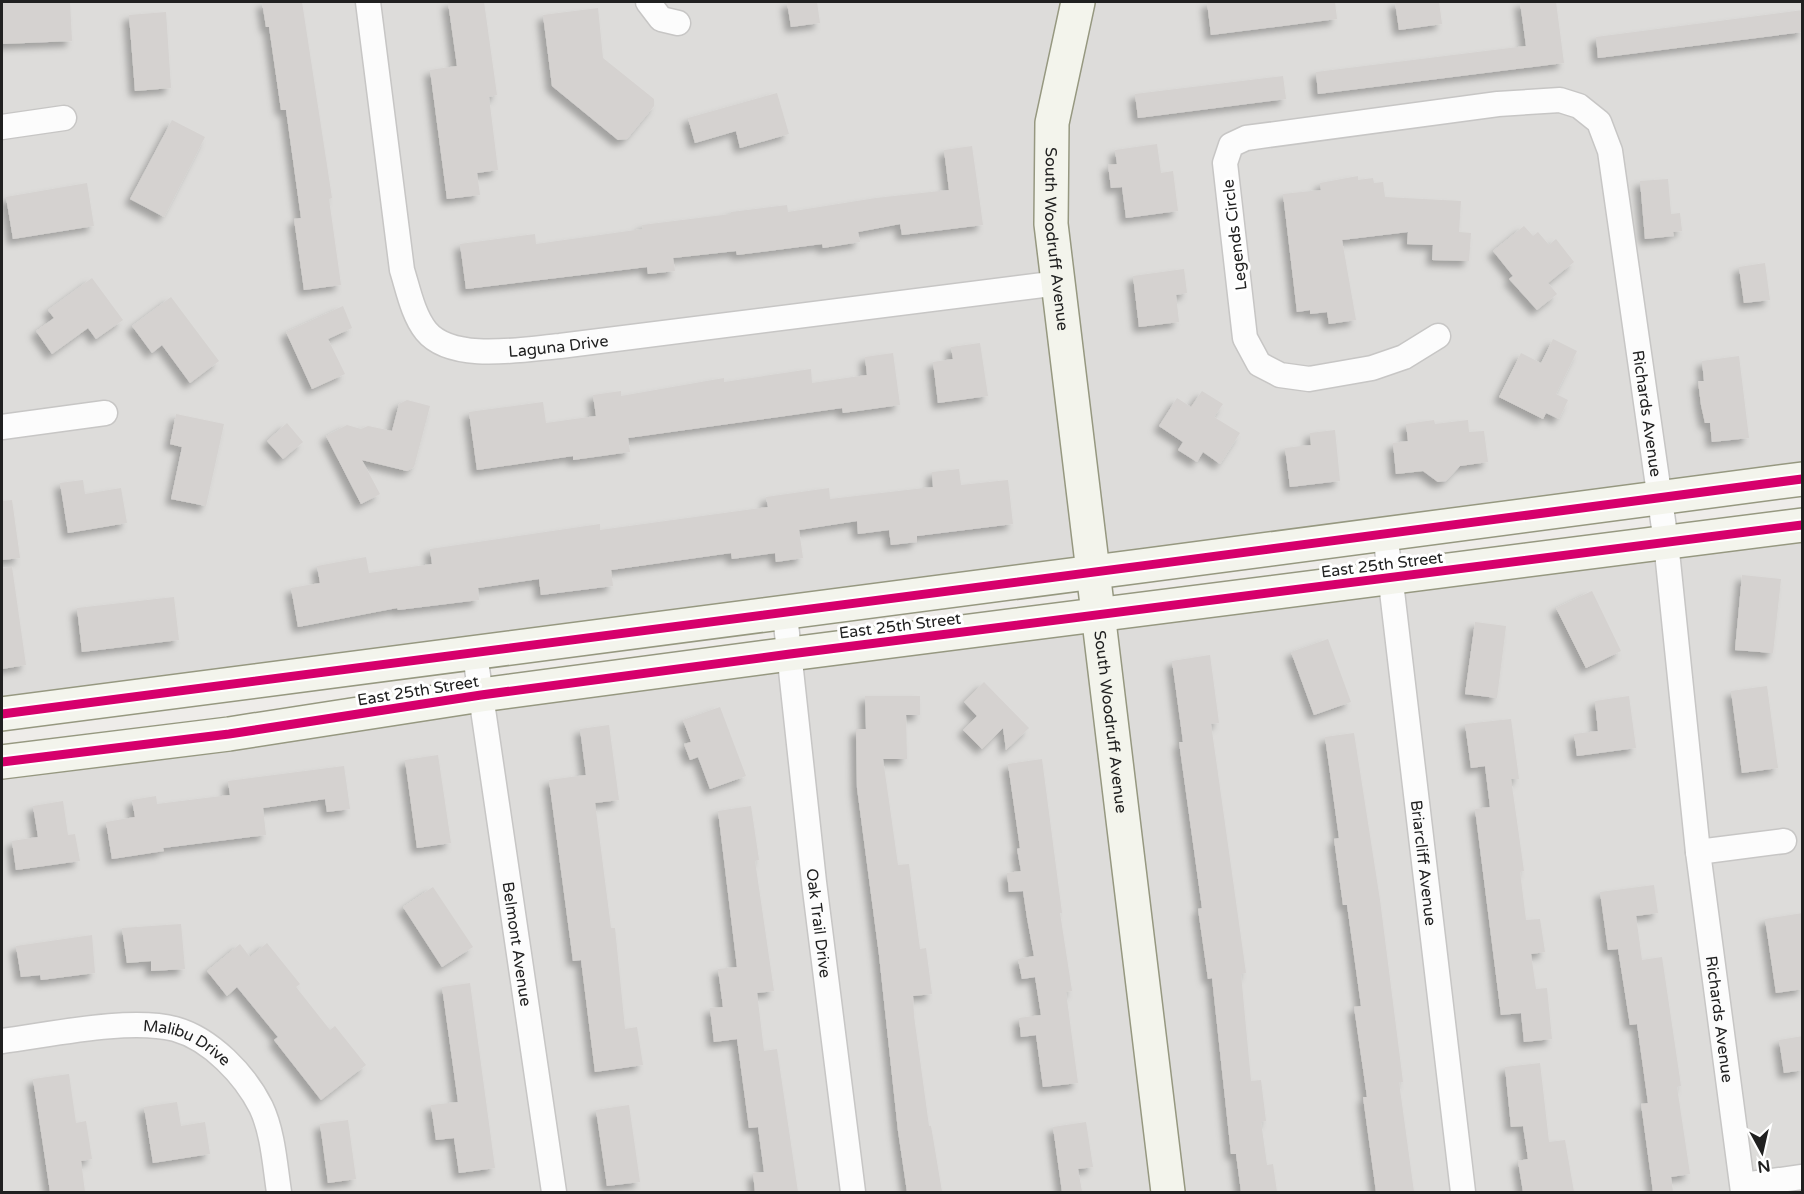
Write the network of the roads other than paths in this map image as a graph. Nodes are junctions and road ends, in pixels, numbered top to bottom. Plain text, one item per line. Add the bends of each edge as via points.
1 (368, 2) edge
2 (648, 2) edge
3 (1078, 2) edge
4 (678, 23) dead end
5 (1498, 104) joint
6 (64, 118) dead end
7 (2, 127) edge
8 (1044, 285) junction
9 (1438, 336) dead end
10 (105, 413) dead end
11 (2, 427) edge
12 (1803, 479) edge
13 (1658, 498) junction
14 (1803, 525) edge
15 (1385, 532) junction
16 (1666, 542) junction
17 (1092, 570) junction
18 (1392, 578) junction
19 (785, 615) junction
20 (1098, 616) junction
21 (790, 654) junction
22 (475, 655) junction
23 (481, 695) junction
24 (2, 714) edge
25 (2, 762) edge
26 (1784, 841) dead end
27 (1698, 852) junction
28 (2, 1041) edge
29 (1803, 1177) edge
30 (1743, 1189) edge
31 (279, 1192) edge
32 (554, 1192) edge
33 (853, 1192) edge
34 (1168, 1192) edge
35 (1463, 1192) edge

1 - 8 street, Laguna Drive via 402,270 426,332 453,349 500,351 560,346
2 - 4 street via 661,19
3 - 8 street, South Woodruff Avenue via 1052,123 1051,224
5 - 9 street, Legends Circle via 1246,138 1231,145 1225,163 1245,338 1259,364 1280,375 1310,379 1372,368 1404,357
5 - 13 street, Richards Avenue via 1560,100 1579,106 1599,122 1610,151
6 - 7 street
8 - 17 street, South Woodruff Avenue
10 - 11 street
12 - 13 street, East 25th Street
13 - 15 street, East 25th Street
13 - 16 street, Richards Avenue
14 - 16 street, East 25th Street
15 - 17 street, East 25th Street
15 - 18 street, Briarcliff Avenue
16 - 18 street, East 25th Street
16 - 27 street, Richards Avenue
17 - 19 street, East 25th Street
17 - 20 street, South Woodruff Avenue
18 - 20 street, East 25th Street
18 - 35 street, Briarcliff Avenue
19 - 21 street, Oak Trail Drive
19 - 22 street, East 25th Street
20 - 21 street, East 25th Street
20 - 34 street, South Woodruff Avenue
21 - 23 street, East 25th Street
21 - 33 street, Oak Trail Drive
22 - 23 street, Belmont Avenue
22 - 24 street, East 25th Street
23 - 25 street, East 25th Street via 229,734
23 - 32 street, Belmont Avenue
26 - 27 street
27 - 30 street, Richards Avenue
28 - 31 street, Malibu Drive via 126,1025 174,1029 204,1043 227,1062 262,1109
29 - 30 street, Richards Avenue

